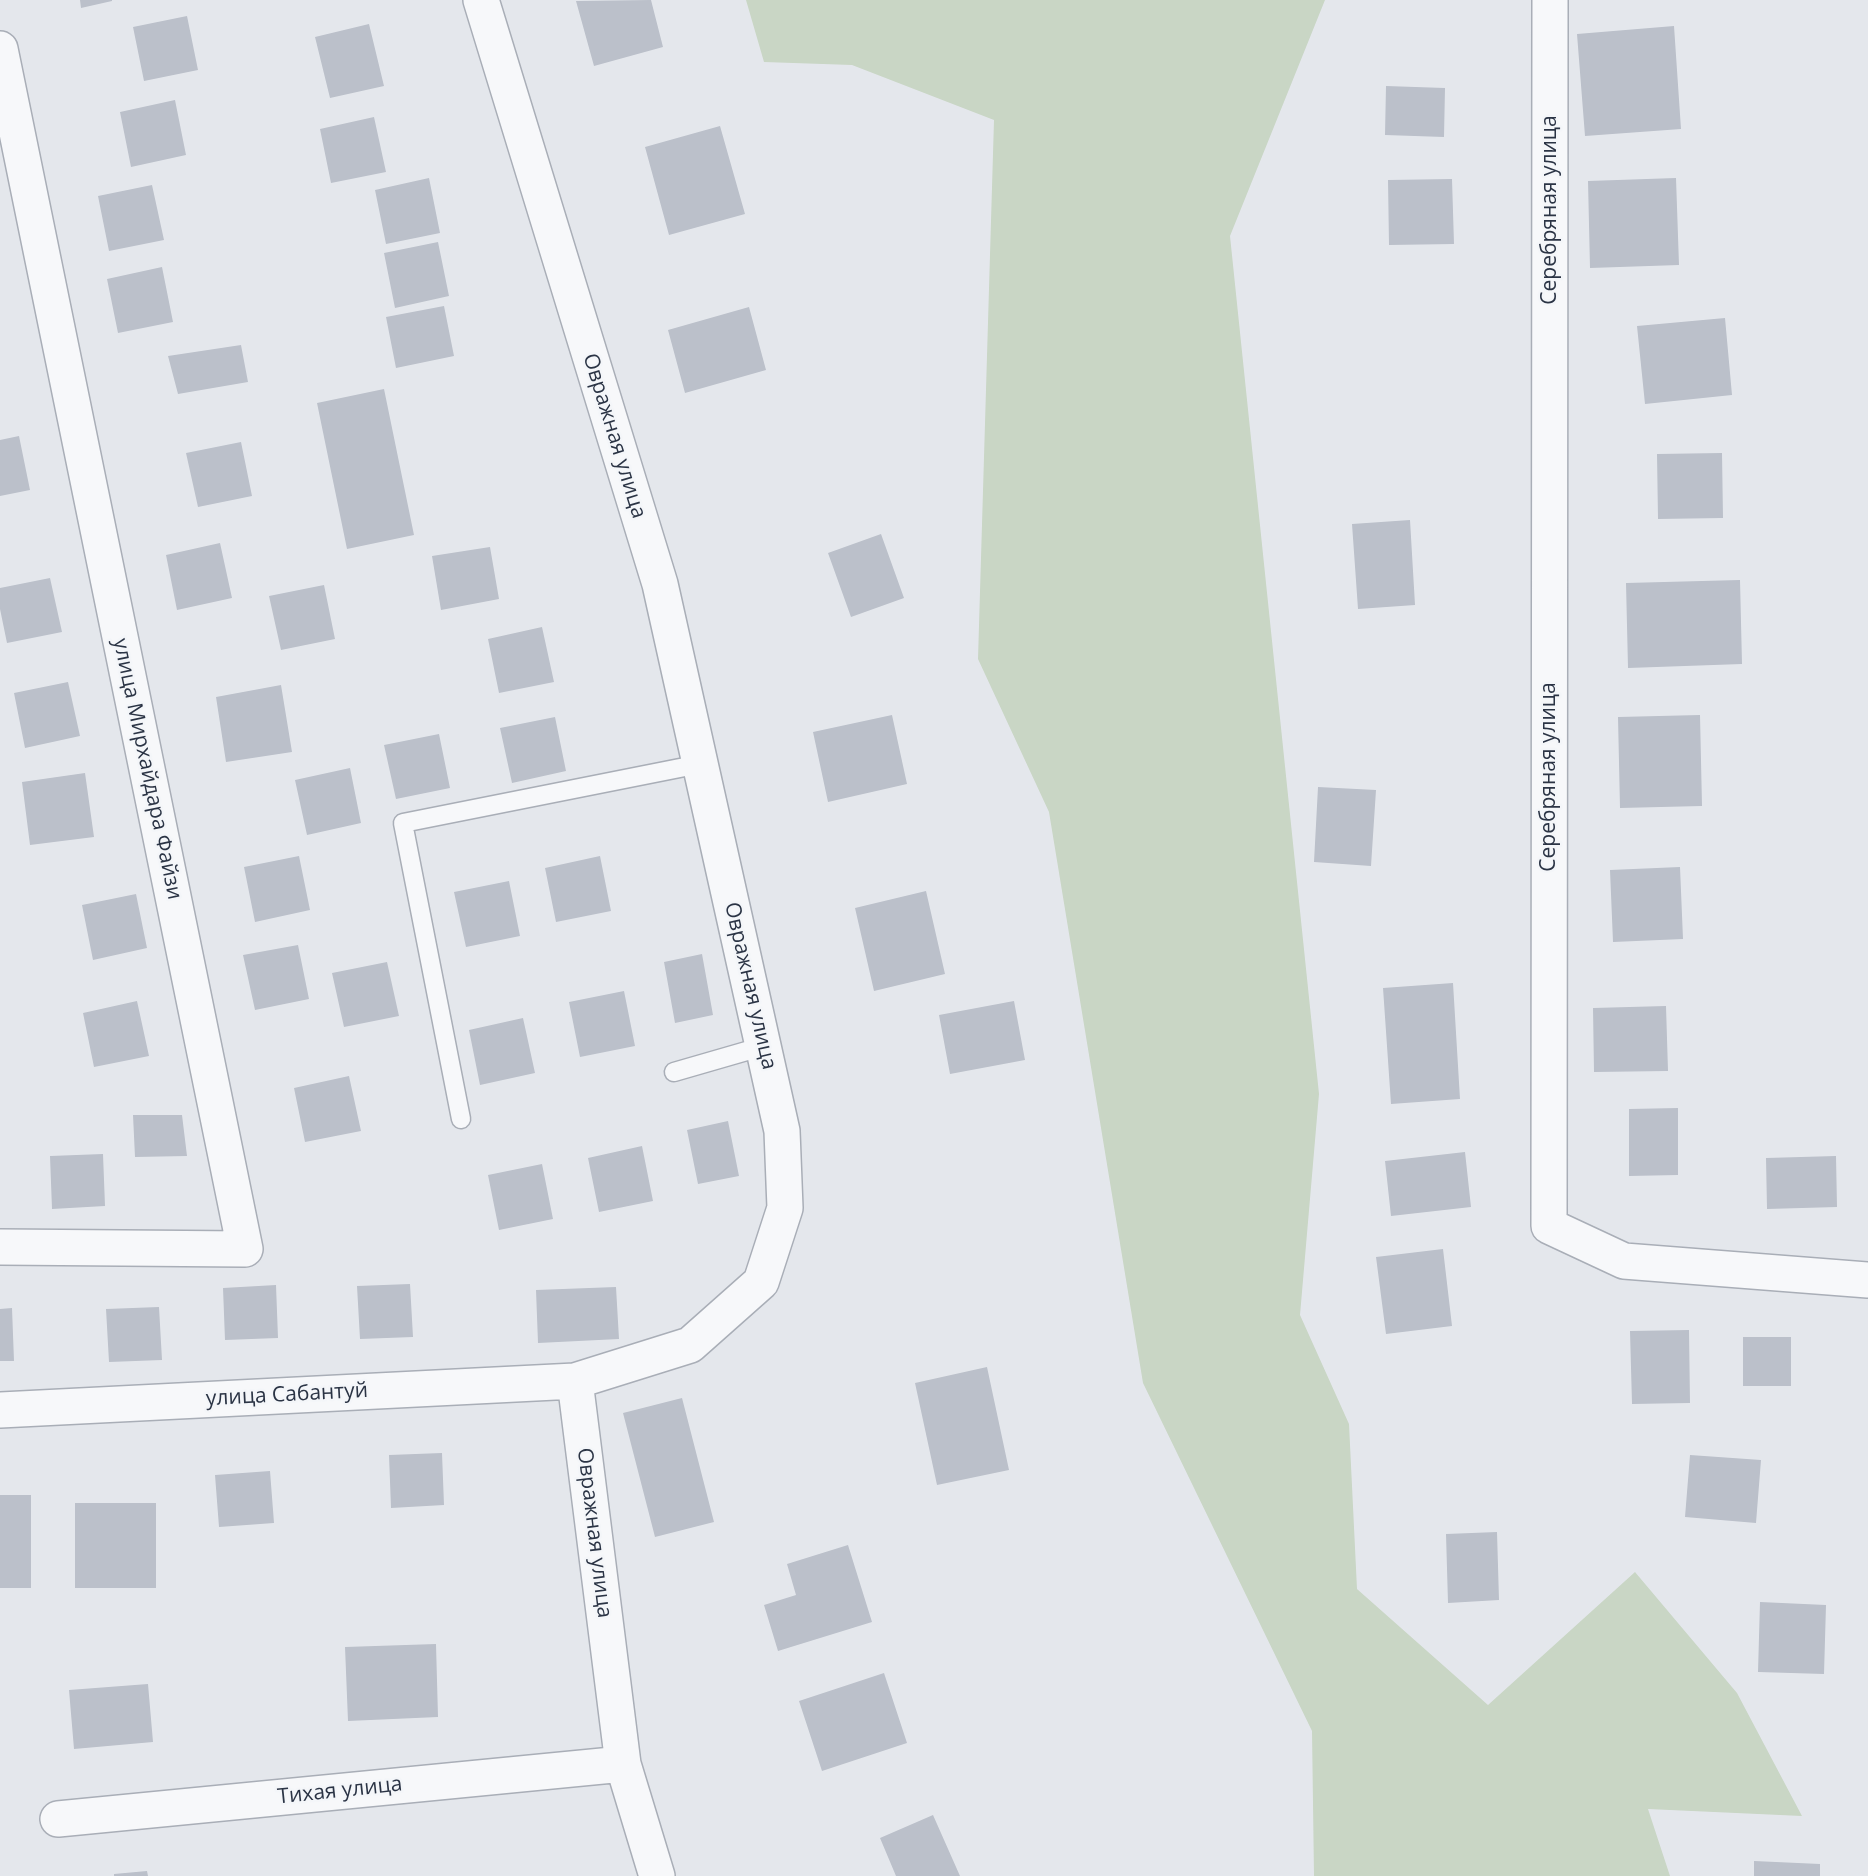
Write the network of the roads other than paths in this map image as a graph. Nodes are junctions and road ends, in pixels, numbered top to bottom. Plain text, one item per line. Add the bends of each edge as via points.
1 (481, 0) edge
2 (1550, 0) edge
3 (0, 49) edge
4 (701, 764) junction
5 (764, 1046) junction
6 (674, 1072) dead end
7 (461, 1119) dead end
8 (0, 1247) edge
9 (1868, 1280) edge
10 (575, 1381) junction
11 (0, 1410) edge
12 (623, 1764) junction
13 (58, 1819) dead end
14 (657, 1876) edge

1 - 4 street, Овражная улица via 660,584
2 - 9 street, Серебряная улица via 1549,1226 1624,1261
3 - 8 street, улица Мирхайдара Файзи via 245,1249
4 - 5 street, Овражная улица
4 - 7 lane via 403,823
5 - 6 lane
5 - 10 street, Овражная улица via 782,1131 785,1208 761,1282 690,1345
10 - 11 street, улица Сабантуй
10 - 12 street, Овражная улица
12 - 13 street, Тихая улица
12 - 14 street, Овражная улица

